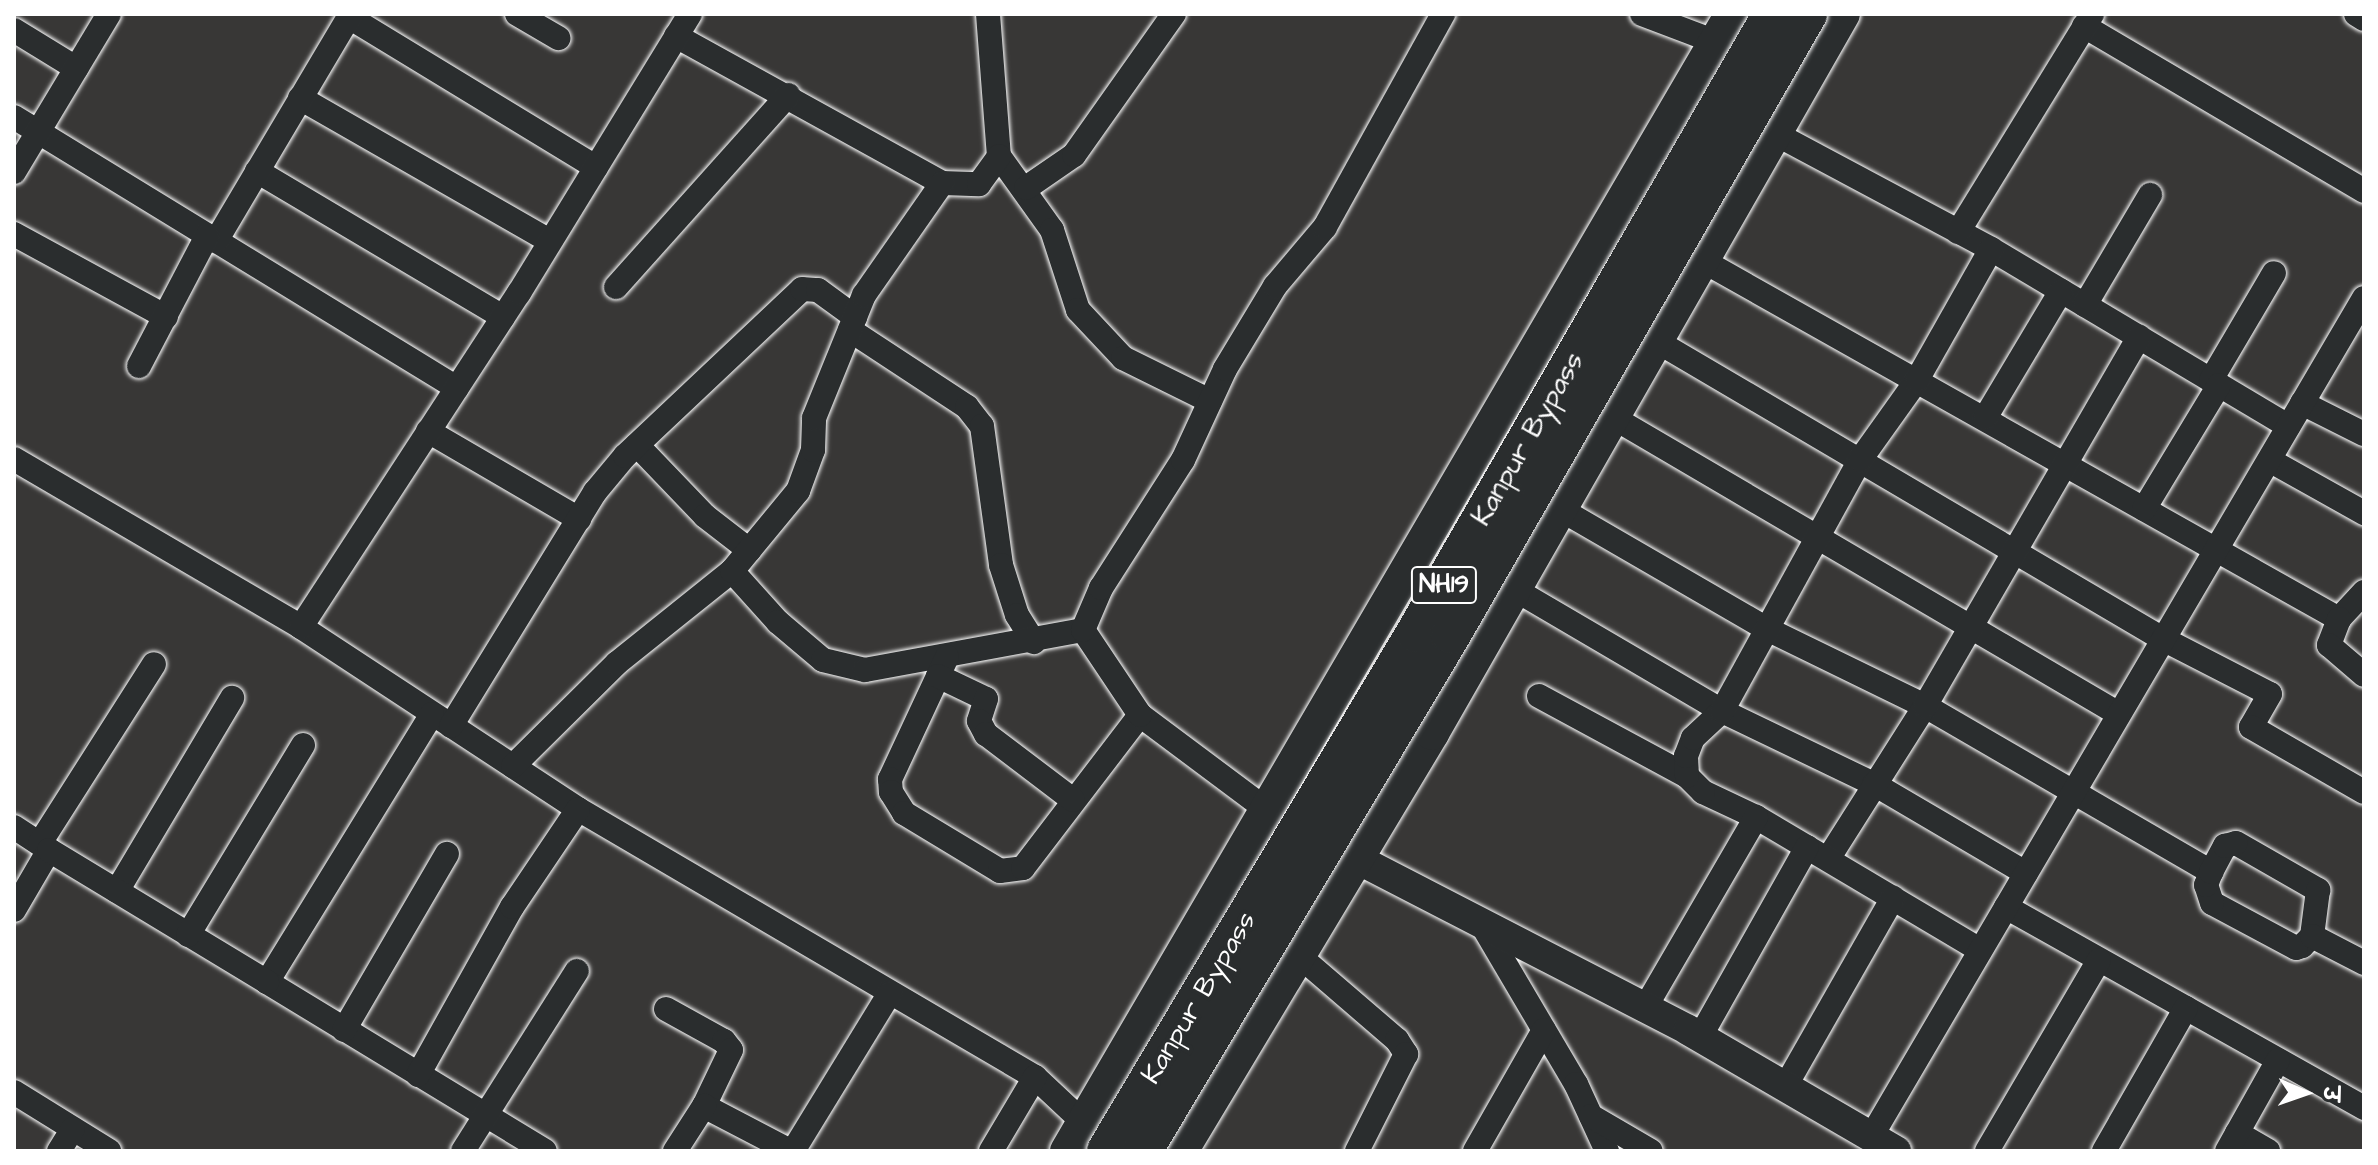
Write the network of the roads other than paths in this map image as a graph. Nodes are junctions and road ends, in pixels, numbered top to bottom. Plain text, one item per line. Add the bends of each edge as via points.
1 (109, 14) edge
2 (517, 14) edge
3 (690, 14) edge
4 (988, 14) edge
5 (1174, 14) edge
6 (1443, 14) edge
7 (1642, 14) edge
8 (1773, 14) edge
9 (1807, 14) edge
10 (1843, 14) edge
11 (2356, 14) edge
12 (343, 17) edge
13 (2364, 19) edge
14 (2088, 20) edge
15 (1724, 28) edge
16 (14, 30) edge
17 (676, 36) junction
18 (558, 38) dead end
19 (76, 68) junction
20 (788, 95) junction
21 (300, 98) junction
22 (14, 117) edge
23 (39, 132) junction
24 (1776, 134) junction
25 (999, 156) junction
26 (596, 167) junction
27 (257, 171) junction
28 (14, 172) edge
29 (942, 183) junction
30 (1026, 188) junction
31 (2364, 191) edge
32 (2150, 195) dead end
33 (1958, 232) junction
34 (14, 234) edge
35 (211, 238) junction
36 (550, 241) junction
37 (1991, 249) junction
38 (1705, 262) junction
39 (2274, 273) dead end
40 (616, 287) dead end
41 (2061, 291) junction
42 (2085, 305) junction
43 (2360, 314) edge
44 (166, 317) junction
45 (503, 317) junction
46 (852, 324) junction
47 (2139, 337) junction
48 (1658, 342) junction
49 (139, 366) dead end
50 (1917, 380) junction
51 (2215, 382) junction
52 (457, 388) junction
53 (1210, 401) junction
54 (2302, 403) junction
55 (1614, 418) junction
56 (1985, 418) junction
57 (2288, 426) junction
58 (428, 431) junction
59 (2364, 434) edge
60 (637, 445) junction
61 (14, 459) edge
62 (1860, 460) junction
63 (2271, 461) junction
64 (2065, 463) junction
65 (1560, 509) junction
66 (2144, 509) junction
67 (2364, 513) edge
68 (579, 519) junction
69 (1816, 539) junction
70 (749, 550) junction
71 (2216, 550) junction
72 (2015, 552) junction
73 (732, 571) junction
74 (1514, 589) junction
75 (2364, 592) edge
76 (2339, 619) junction
77 (301, 627) junction
78 (1968, 627) junction
79 (1767, 629) junction
80 (1083, 630) junction
81 (2163, 639) junction
82 (1034, 642) junction
83 (154, 664) dead end
84 (943, 666) junction
85 (2364, 675) edge
86 (1539, 696) dead end
87 (232, 698) dead end
88 (1925, 706) junction
89 (1722, 711) junction
90 (2119, 714) junction
91 (1140, 715) junction
92 (442, 720) junction
93 (303, 745) dead end
94 (513, 766) junction
95 (1687, 776) junction
96 (1874, 784) junction
97 (2364, 792) edge
98 (2073, 793) junction
99 (1073, 800) junction
100 (578, 809) junction
101 (1267, 810) junction
102 (1756, 817) junction
103 (14, 827) edge
104 (44, 846) junction
105 (1818, 853) junction
106 (447, 854) dead end
107 (1355, 858) junction
108 (2211, 872) junction
109 (2026, 873) junction
110 (117, 891) junction
111 (1893, 898) junction
112 (2006, 907) junction
113 (14, 910) edge
114 (1481, 923) junction
115 (188, 935) junction
116 (2312, 936) junction
117 (1980, 950) junction
118 (1297, 954) junction
119 (2099, 960) junction
120 (2364, 963) edge
121 (577, 971) dead end
122 (267, 982) junction
123 (890, 993) junction
124 (1645, 1008) junction
125 (2186, 1008) junction
126 (666, 1009) dead end
127 (344, 1030) junction
128 (1544, 1030) junction
129 (1700, 1037) junction
130 (2278, 1060) junction
131 (418, 1075) junction
132 (1035, 1077) junction
133 (1785, 1087) junction
134 (14, 1092) edge
135 (704, 1106) junction
136 (2364, 1108) edge
137 (484, 1116) junction
138 (1591, 1116) junction
139 (73, 1129) junction
140 (1086, 1142) edge
141 (2232, 1142) edge
142 (1883, 1144) edge
143 (1606, 1150) edge
144 (59, 1151) edge
145 (109, 1151) edge
146 (463, 1151) edge
147 (545, 1151) edge
148 (675, 1151) edge
149 (792, 1151) edge
150 (991, 1151) edge
151 (1142, 1151) edge
152 (1181, 1151) edge
153 (1357, 1151) edge
154 (1475, 1151) edge
155 (1651, 1151) edge
156 (1987, 1151) edge
157 (2104, 1151) edge
158 (2268, 1151) edge

1 - 19 street
2 - 18 street
3 - 17 street
4 - 25 street
5 - 30 street via 1074,155
6 - 53 street via 1356,176 1325,227 1275,286
7 - 15 street
8 - 140 highway, Kanpur Bypass / NH19, bridge via 1408,647
9 - 151 highway, Kanpur Bypass / NH19, bridge via 1451,634
10 - 24 main road
11 - 13 street
12 - 21 street
12 - 26 street
14 - 31 street
14 - 33 street
15 - 101 main road
16 - 19 street
17 - 20 street
17 - 26 street
19 - 23 street
20 - 29 street
20 - 40 street
21 - 27 street
21 - 36 street
22 - 23 street
23 - 28 street
23 - 35 street
24 - 33 street
24 - 38 main road
25 - 29 street via 979,184
25 - 30 street
26 - 36 street
27 - 35 street
27 - 45 street
29 - 46 street via 864,295
30 - 53 street via 1052,230 1078,310 1104,344 1151,375
32 - 42 street
33 - 37 street
34 - 44 street
35 - 44 street
35 - 52 street
36 - 45 street
37 - 41 street
37 - 50 street
38 - 48 main road
38 - 50 street
39 - 51 street
41 - 42 street
41 - 56 street
42 - 47 street
43 - 54 street
44 - 49 street
45 - 52 street
46 - 60 street via 818,290 802,289
46 - 70 street via 814,418 807,472
46 - 82 street via 967,407 982,426 1001,565 1017,615
47 - 51 street
47 - 64 street
48 - 55 main road
48 - 62 street
50 - 56 street
50 - 62 street
51 - 57 street
51 - 66 street
52 - 58 street
53 - 80 street via 1183,460 1101,588
54 - 57 street
54 - 59 street
55 - 65 main road
55 - 69 street
56 - 64 street
57 - 63 street
58 - 68 street
58 - 77 street
60 - 68 street
60 - 70 street via 705,516
61 - 77 street
62 - 69 street
62 - 72 street
63 - 67 street
63 - 71 street
64 - 66 street
64 - 72 street
65 - 74 main road
65 - 79 street
66 - 71 street
68 - 92 street
69 - 78 street
69 - 79 street
70 - 73 street
71 - 76 street
71 - 81 street
72 - 78 street
72 - 81 street
73 - 84 street via 778,622 823,660 865,670
73 - 94 street via 617,663
74 - 89 street
74 - 107 main road
75 - 76 street
76 - 85 street via 2332,651
77 - 92 street
78 - 88 street
78 - 90 street
79 - 88 street
79 - 89 street
80 - 82 street
80 - 91 street
81 - 90 street
81 - 97 street via 2270,694 2251,727
82 - 84 street
83 - 104 street
84 - 99 street via 986,699 979,721 986,734
84 - 99 street via 890,779 895,802 904,813 1000,871 1012,873 1023,868
86 - 95 street
87 - 110 street
88 - 96 street
88 - 98 street
89 - 95 street via 1693,738
89 - 96 street
90 - 98 street
91 - 99 street
91 - 101 street
92 - 94 street
92 - 122 street
93 - 115 street
94 - 100 street
95 - 102 street via 1703,792
96 - 105 street
96 - 109 street
98 - 108 street
98 - 109 street
100 - 123 street
100 - 131 street via 512,907
101 - 107 street
101 - 140 main road
102 - 105 street
102 - 124 street
103 - 104 street
104 - 110 street
104 - 113 street
105 - 111 street
105 - 129 street
106 - 127 street
107 - 114 street
107 - 118 main road
108 - 116 street via 2206,885 2212,903 2296,948
108 - 116 street via 2225,846 2236,843 2314,885 2320,900
109 - 112 street
110 - 115 street
111 - 117 street
111 - 133 street
112 - 117 street
112 - 119 street
114 - 124 street
114 - 128 street
115 - 122 street
116 - 120 street
117 - 142 street
118 - 152 main road
118 - 153 street via 1397,1040 1406,1054
119 - 125 street
119 - 156 street
121 - 137 street
122 - 127 street
123 - 132 street
123 - 149 street
124 - 129 street
125 - 130 street
125 - 157 street
126 - 135 street via 731,1050
127 - 131 street
128 - 138 street
128 - 154 street
129 - 133 street
130 - 136 street
130 - 141 street
131 - 137 street
132 - 140 street
132 - 150 street
133 - 142 street
134 - 139 street
135 - 148 street
135 - 149 street
137 - 146 street
137 - 147 street
138 - 143 street
138 - 155 street
139 - 144 street
139 - 145 street
141 - 158 street

